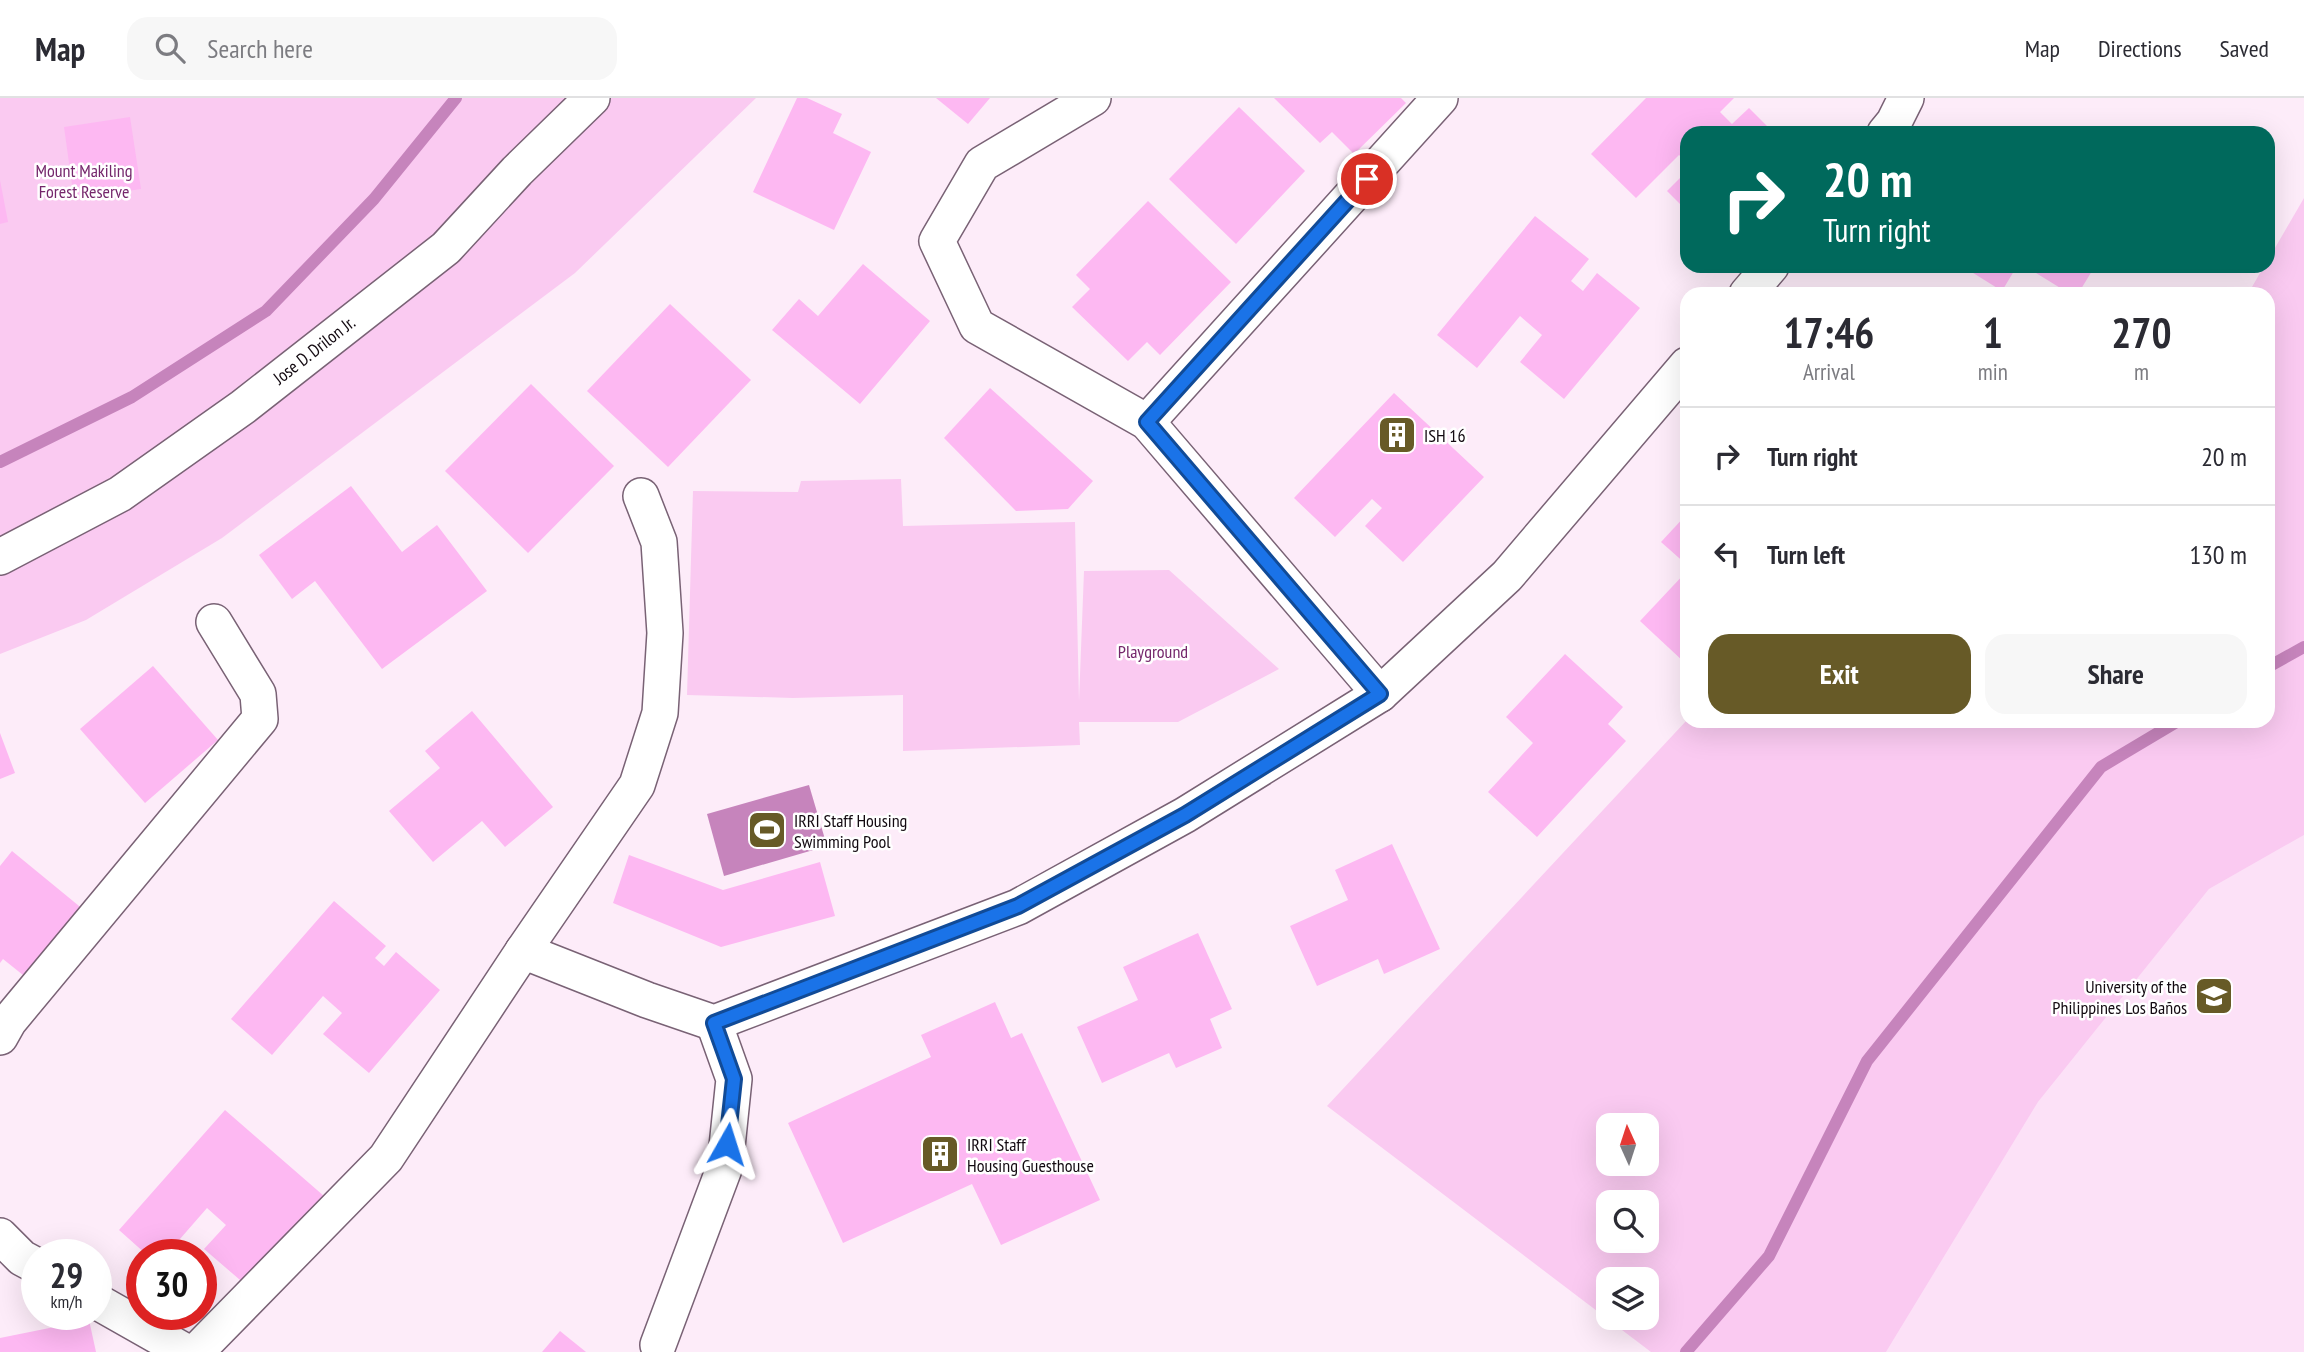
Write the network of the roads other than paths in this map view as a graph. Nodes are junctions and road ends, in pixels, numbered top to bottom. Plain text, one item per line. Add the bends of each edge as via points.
1 (592, 98) edge
2 (1093, 98) edge
3 (1440, 98) edge
4 (1906, 98) edge
5 (1891, 126) edge
6 (1765, 273) edge
7 (1753, 287) edge
8 (1680, 373) edge
9 (1147, 422) junction
10 (641, 496) dead end
11 (0, 557) edge
12 (214, 622) dead end
13 (1380, 694) junction
14 (523, 951) junction
15 (714, 1023) junction
16 (0, 1037) edge
17 (0, 1236) edge
18 (21, 1257) edge
19 (112, 1310) edge
20 (658, 1345) dead end
21 (186, 1352) edge
22 (196, 1352) edge

1 - 11 street, Jose D. Drilon Jr. via 446,248 243,407 120,494
2 - 9 street via 982,164 937,241 976,326
3 - 9 street
4 - 5 street
6 - 7 street
8 - 13 street via 1507,576
9 - 13 street
10 - 14 street via 659,542 665,632 660,713 636,785
12 - 16 street via 258,694 260,719
13 - 15 street via 1185,815 1018,906
14 - 15 street
14 - 22 street via 386,1157
15 - 20 street via 734,1079 725,1166
17 - 18 street
19 - 21 street

